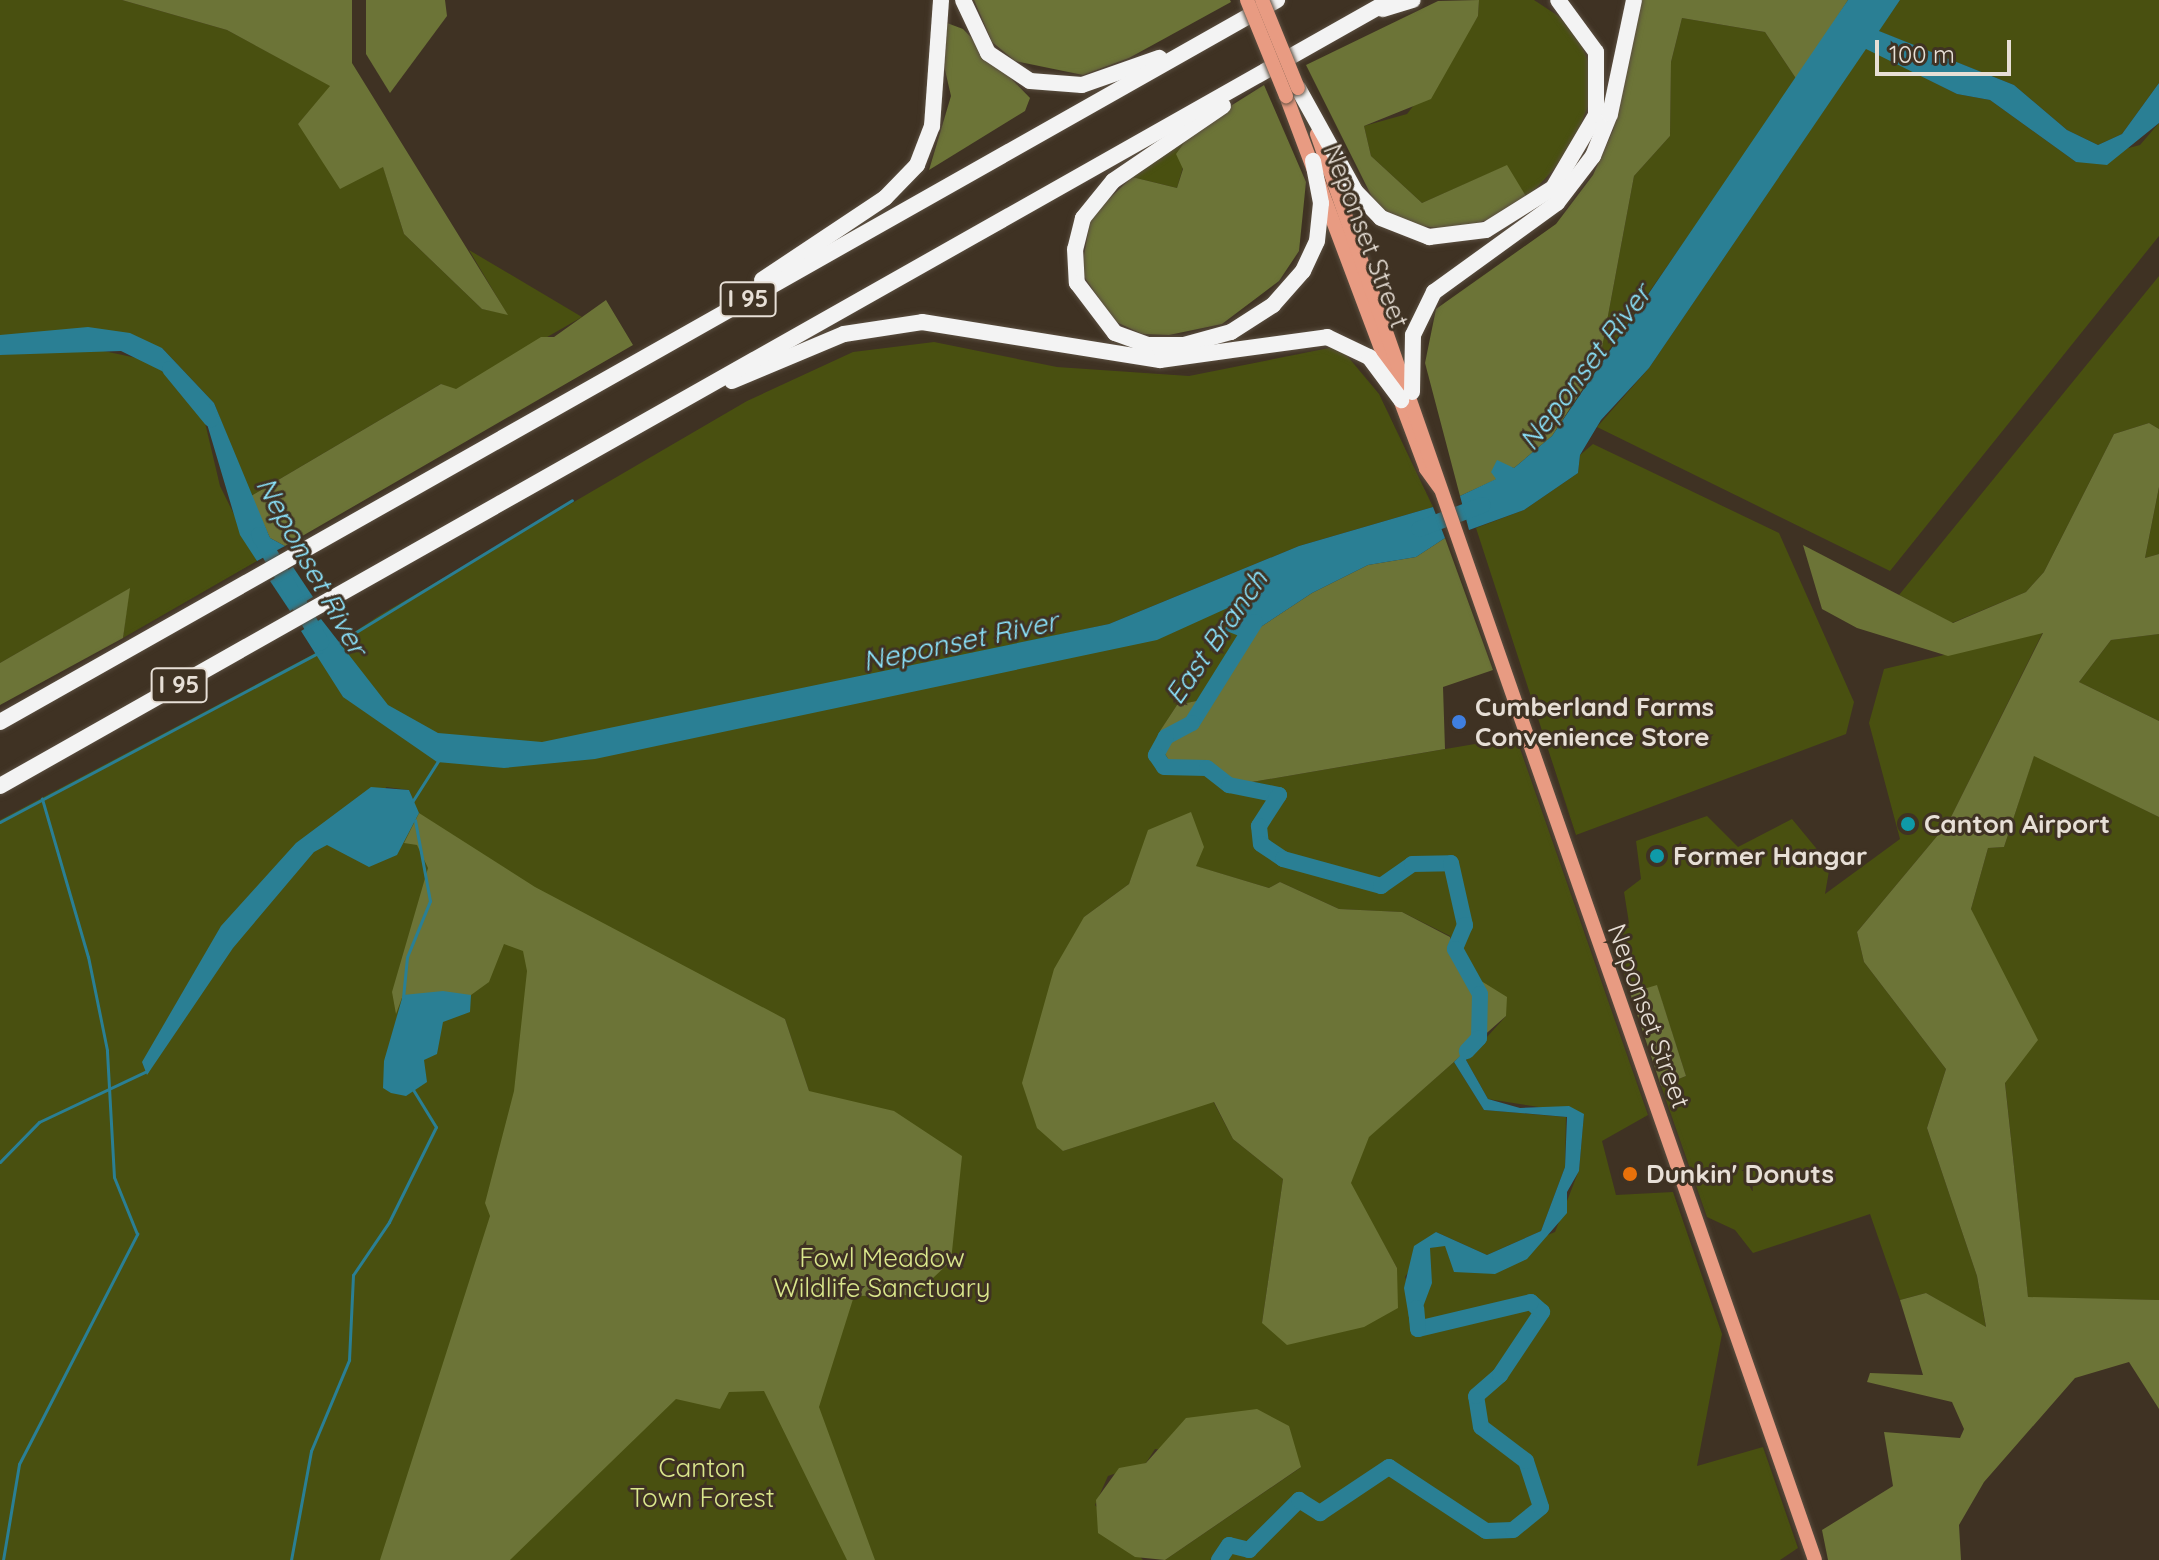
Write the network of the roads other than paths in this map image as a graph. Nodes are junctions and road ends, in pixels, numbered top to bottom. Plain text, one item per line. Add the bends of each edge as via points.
1 (941, 0) edge
2 (963, 0) edge
3 (1247, 0) edge
4 (1262, 0) edge
5 (1277, 0) edge
6 (1391, 0) edge
7 (1413, 0) edge
8 (1558, 0) edge
9 (1634, 0) edge
10 (1366, 14) junction
11 (1195, 46) junction
12 (1269, 69) junction
13 (1292, 92) junction
14 (1313, 161) junction
15 (711, 320) junction
16 (1406, 396) junction
17 (675, 404) junction
18 (0, 722) edge
19 (0, 786) edge
20 (1815, 1560) edge

1 - 15 highway via 932,126 913,171
2 - 11 highway via 992,57 1042,84 1096,82
3 - 13 main road, Neponset Street, bridge
4 - 13 main road, Neponset Street, bridge
5 - 11 highway, I 95
6 - 10 highway, I 95
7 - 10 highway
8 - 13 highway via 1582,24 1598,57 1596,115 1553,188 1486,230 1429,237 1381,218 1355,191
9 - 16 highway via 1608,122 1593,156 1557,203 1434,292 1413,335
10 - 12 highway, I 95
11 - 15 highway, I 95
12 - 14 highway via 1096,198 1075,249 1085,300 1115,333 1148,345 1202,341 1248,323 1283,296 1314,252 1321,210
12 - 17 highway, I 95
13 - 14 main road, Neponset Street
13 - 16 main road, Neponset Street
14 - 16 main road, Neponset Street
15 - 18 highway, I 95
16 - 17 highway via 1369,357 1327,337 1160,360 922,322 844,334
16 - 20 main road, Neponset Street
17 - 19 highway, I 95

